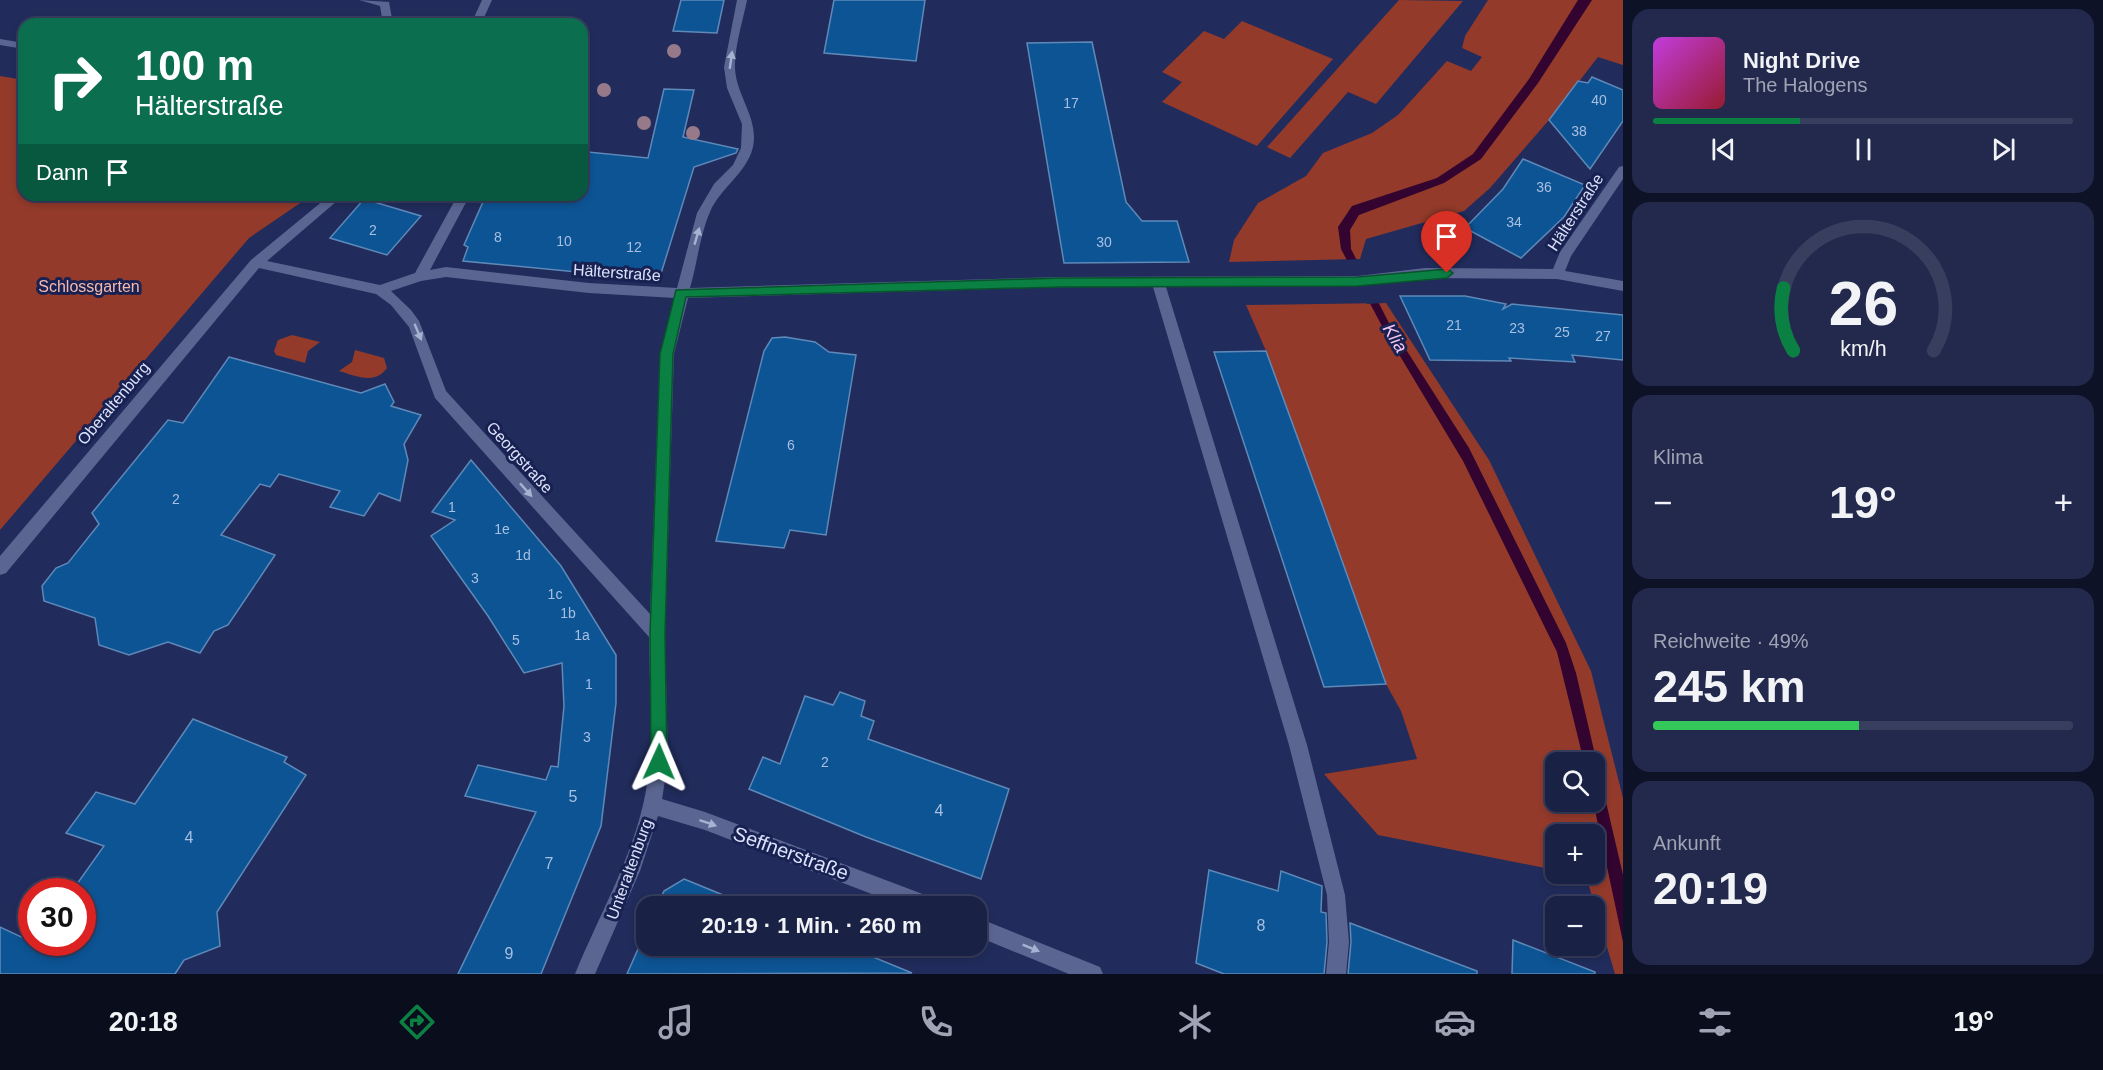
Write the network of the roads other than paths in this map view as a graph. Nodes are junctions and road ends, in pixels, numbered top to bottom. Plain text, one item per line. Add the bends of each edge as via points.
1 (364, 0) edge
2 (487, 0) edge
3 (742, 0) edge
4 (386, 2) edge
5 (387, 18) edge
6 (479, 18) edge
7 (0, 42) edge
8 (18, 45) edge
9 (1623, 170) edge
10 (330, 201) edge
11 (460, 201) edge
12 (256, 263) junction
13 (1557, 274) junction
14 (420, 276) junction
15 (1158, 282) junction
16 (1623, 286) edge
17 (380, 290) junction
18 (681, 293) junction
19 (0, 568) edge
20 (657, 634) junction
21 (652, 805) junction
22 (902, 896) edge
23 (987, 931) edge
24 (585, 974) edge
25 (1093, 974) edge
26 (1336, 974) edge

1 - 4 street
2 - 6 street
18 -> 3 street, Unteraltenburg via 703,213 718,187 738,167 747,148 748,124 729,67
4 - 5 street
7 - 8 street
9 - 13 street, Hälterstraße via 1565,255
10 - 12 street, Oberaltenburg
11 - 14 street
12 - 17 street
12 - 19 street, Oberaltenburg
13 - 15 street, Hälterstraße via 1425,273 1358,281
13 - 16 street, Hälterstraße
14 - 17 street, Hälterstraße
14 - 18 street, Hälterstraße via 446,272 589,288
15 - 18 street, Hälterstraße
15 - 26 street via 1310,791 1336,895
17 -> 20 street, Georgstraße via 412,317 440,394
18 - 20 street, Unteraltenburg via 667,354
20 - 21 street, Unteraltenburg via 659,762
21 -> 22 street, Seffnerstraße via 705,821
21 - 24 street, Unteraltenburg via 631,871
23 -> 25 street

